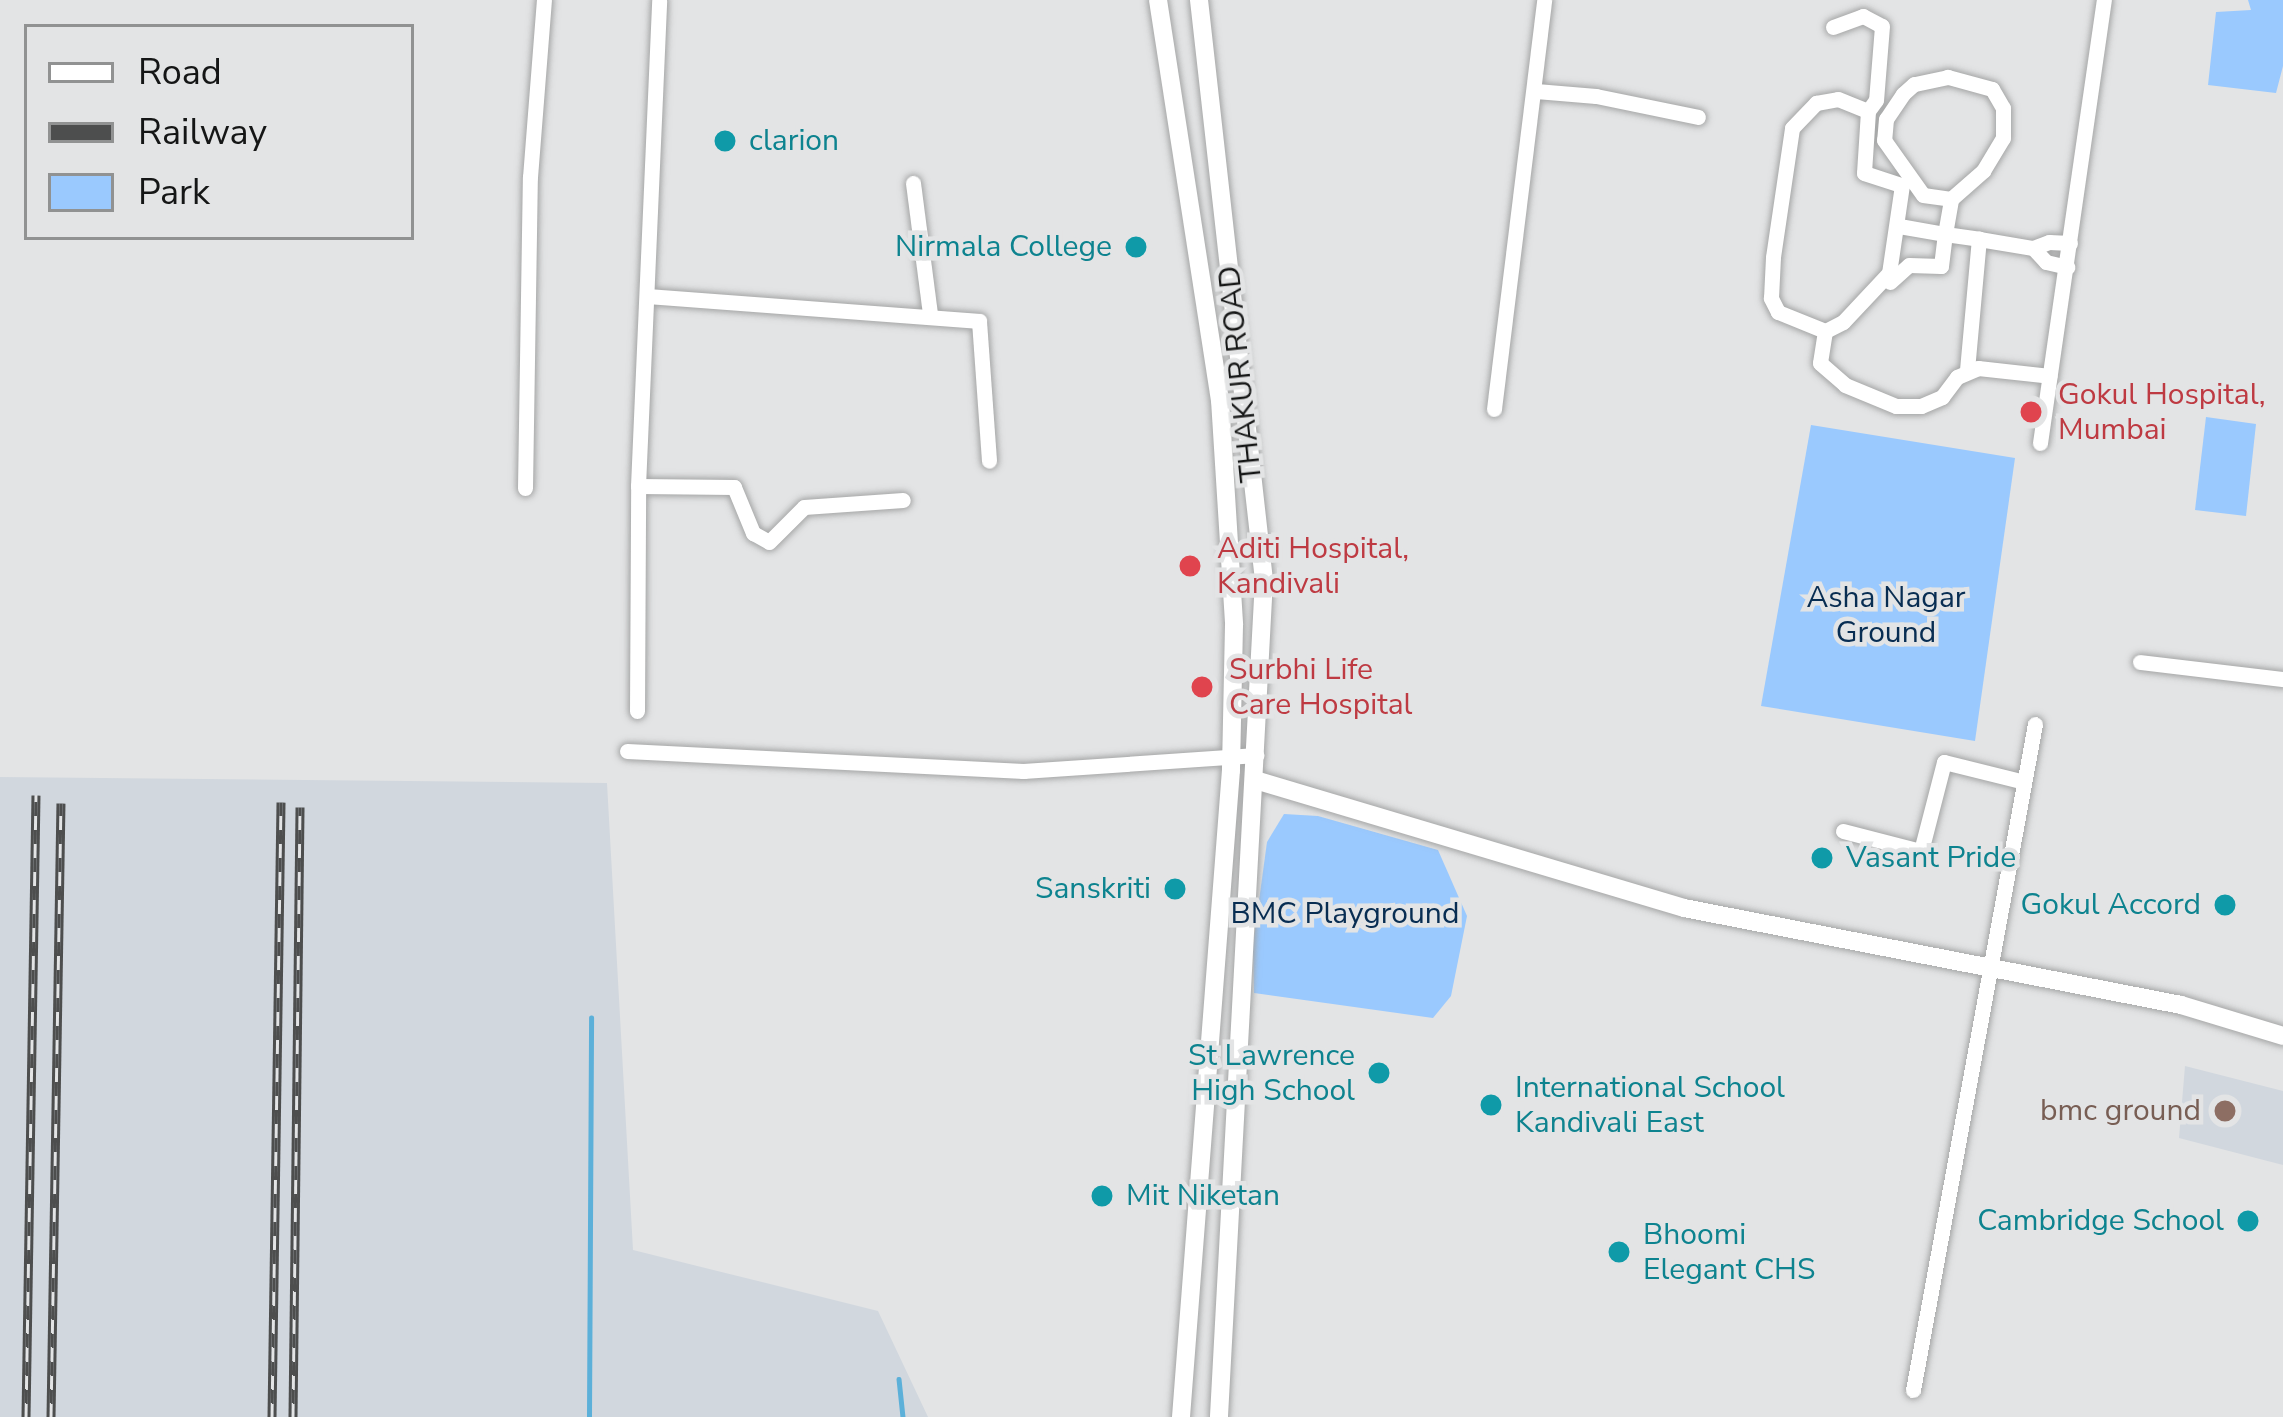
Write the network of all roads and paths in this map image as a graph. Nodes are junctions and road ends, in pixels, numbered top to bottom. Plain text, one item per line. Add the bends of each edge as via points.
1 (544, 0) edge
2 (659, 0) edge
3 (1157, 0) edge
4 (1199, 0) edge
5 (1544, 0) edge
6 (2104, 0) edge
7 (1833, 27) dead end
8 (1536, 91) junction
9 (1868, 112) junction
10 (1699, 117) dead end
11 (913, 182) dead end
12 (1951, 199) junction
13 (1899, 226) junction
14 (1945, 234) junction
15 (1979, 239) junction
16 (2070, 243) junction
17 (2033, 248) junction
18 (2067, 267) junction
19 (648, 296) junction
20 (930, 314) junction
21 (1844, 322) junction
22 (1235, 326) junction
23 (1825, 331) junction
24 (1210, 335) junction
25 (1967, 370) junction
26 (2050, 376) junction
27 (1494, 410) dead end
28 (2040, 443) dead end
29 (989, 461) dead end
30 (638, 486) junction
31 (525, 488) dead end
32 (903, 500) dead end
33 (2140, 662) dead end
34 (2283, 679) edge
35 (637, 711) dead end
36 (2035, 724) dead end
37 (627, 751) dead end
38 (1256, 755) junction
39 (1231, 760) junction
40 (1230, 781) junction
41 (1255, 781) junction
42 (2024, 782) junction
43 (1843, 832) dead end
44 (1992, 970) junction
45 (1210, 1031) junction
46 (1240, 1036) junction
47 (2283, 1036) edge
48 (1913, 1390) dead end
49 (1181, 1417) edge
50 (1219, 1417) edge

1 - 31 street via 530,177
2 - 19 street
3 - 24 street, THAKUR ROAD
4 - 22 street, THAKUR ROAD
5 - 8 street
6 - 16 street
7 - 9 street via 1863,16 1882,26
8 - 10 street
8 - 27 street
9 - 13 street via 1864,173 1901,182
9 - 23 street via 1838,99 1816,104 1792,128 1787,148 1771,298 1792,321
11 - 20 street
12 - 12 street via 1995,155 2005,124 1992,89 1948,77 1903,94 1886,118 1884,140 1923,195
12 - 14 street
13 - 14 street
13 - 21 street via 1889,273
14 - 15 street
14 - 21 street via 1941,266 1903,268
15 - 17 street
15 - 25 street
16 - 17 street
16 - 18 street
17 - 18 street
18 - 26 street
19 - 20 street
19 - 30 street
20 - 29 street via 979,321
21 - 23 street
22 - 24 street
22 - 38 street, THAKUR ROAD via 1264,580
23 - 25 street via 1820,363 1831,376 1896,406 1942,397
24 - 39 street, THAKUR ROAD via 1230,538
25 - 26 street
26 - 28 street
30 - 32 street via 734,487 753,533 769,542 804,507
30 - 35 street
33 - 34 street
36 - 42 street
37 - 39 street via 1023,771
38 - 39 street
38 - 41 street, THAKUR ROAD
39 - 40 street, THAKUR ROAD
40 - 41 street
40 - 45 street, THAKUR ROAD
41 - 44 street via 1684,908
41 - 46 street, THAKUR ROAD
42 - 43 street via 1944,762 1922,851
42 - 44 street
44 - 47 street via 2181,1005
44 - 48 street
45 - 46 street
45 - 49 street, THAKUR ROAD
46 - 50 street, THAKUR ROAD

